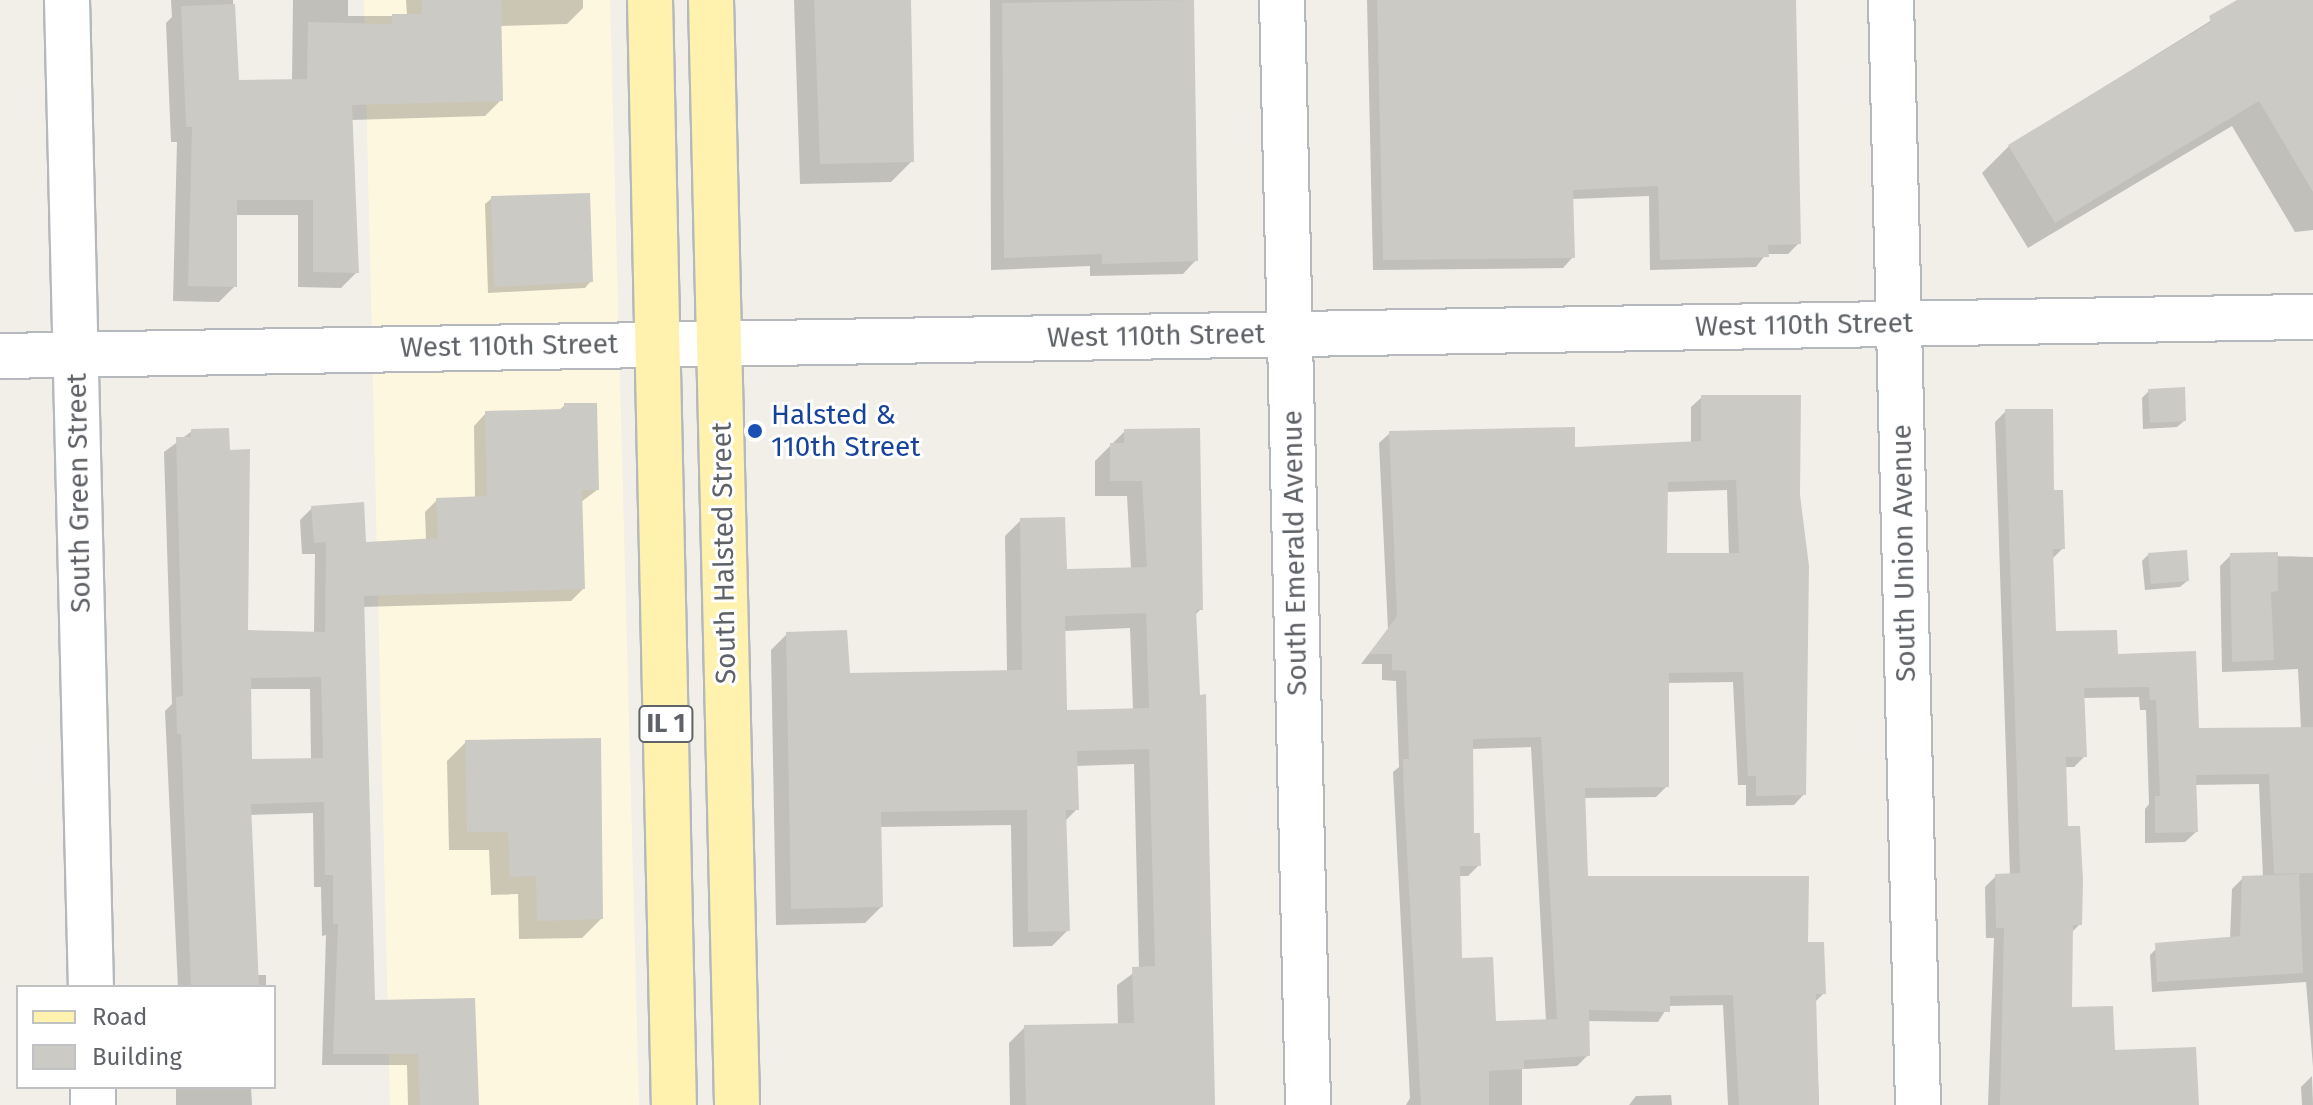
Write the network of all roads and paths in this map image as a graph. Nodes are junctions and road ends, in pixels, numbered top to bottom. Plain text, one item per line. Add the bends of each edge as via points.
1 (67, 0) edge
2 (650, 0) edge
3 (711, 0) edge
4 (1282, 0) edge
5 (1891, 0) edge
6 (2313, 317) edge
7 (1899, 324) junction
8 (1290, 334) junction
9 (719, 342) junction
10 (658, 343) junction
11 (76, 354) junction
12 (0, 356) edge
13 (91, 985) edge
14 (674, 1105) edge
15 (737, 1105) edge
16 (1308, 1105) edge
17 (1918, 1105) edge

1 - 11 street, South Green Street
2 - 10 main road, IL 1
3 - 9 main road, South Halsted Street / IL 1
4 - 8 street, South Emerald Avenue
5 - 7 street, South Union Avenue
6 - 7 street, West 110th Street
7 - 8 street, West 110th Street
7 - 17 street, South Union Avenue
8 - 9 street, West 110th Street
8 - 16 street, South Emerald Avenue
9 - 10 street, West 110th Street
9 - 15 main road, South Halsted Street / IL 1
10 - 11 street, West 110th Street
10 - 14 main road, IL 1
11 - 12 street, West 110th Street
11 - 13 street, South Green Street

